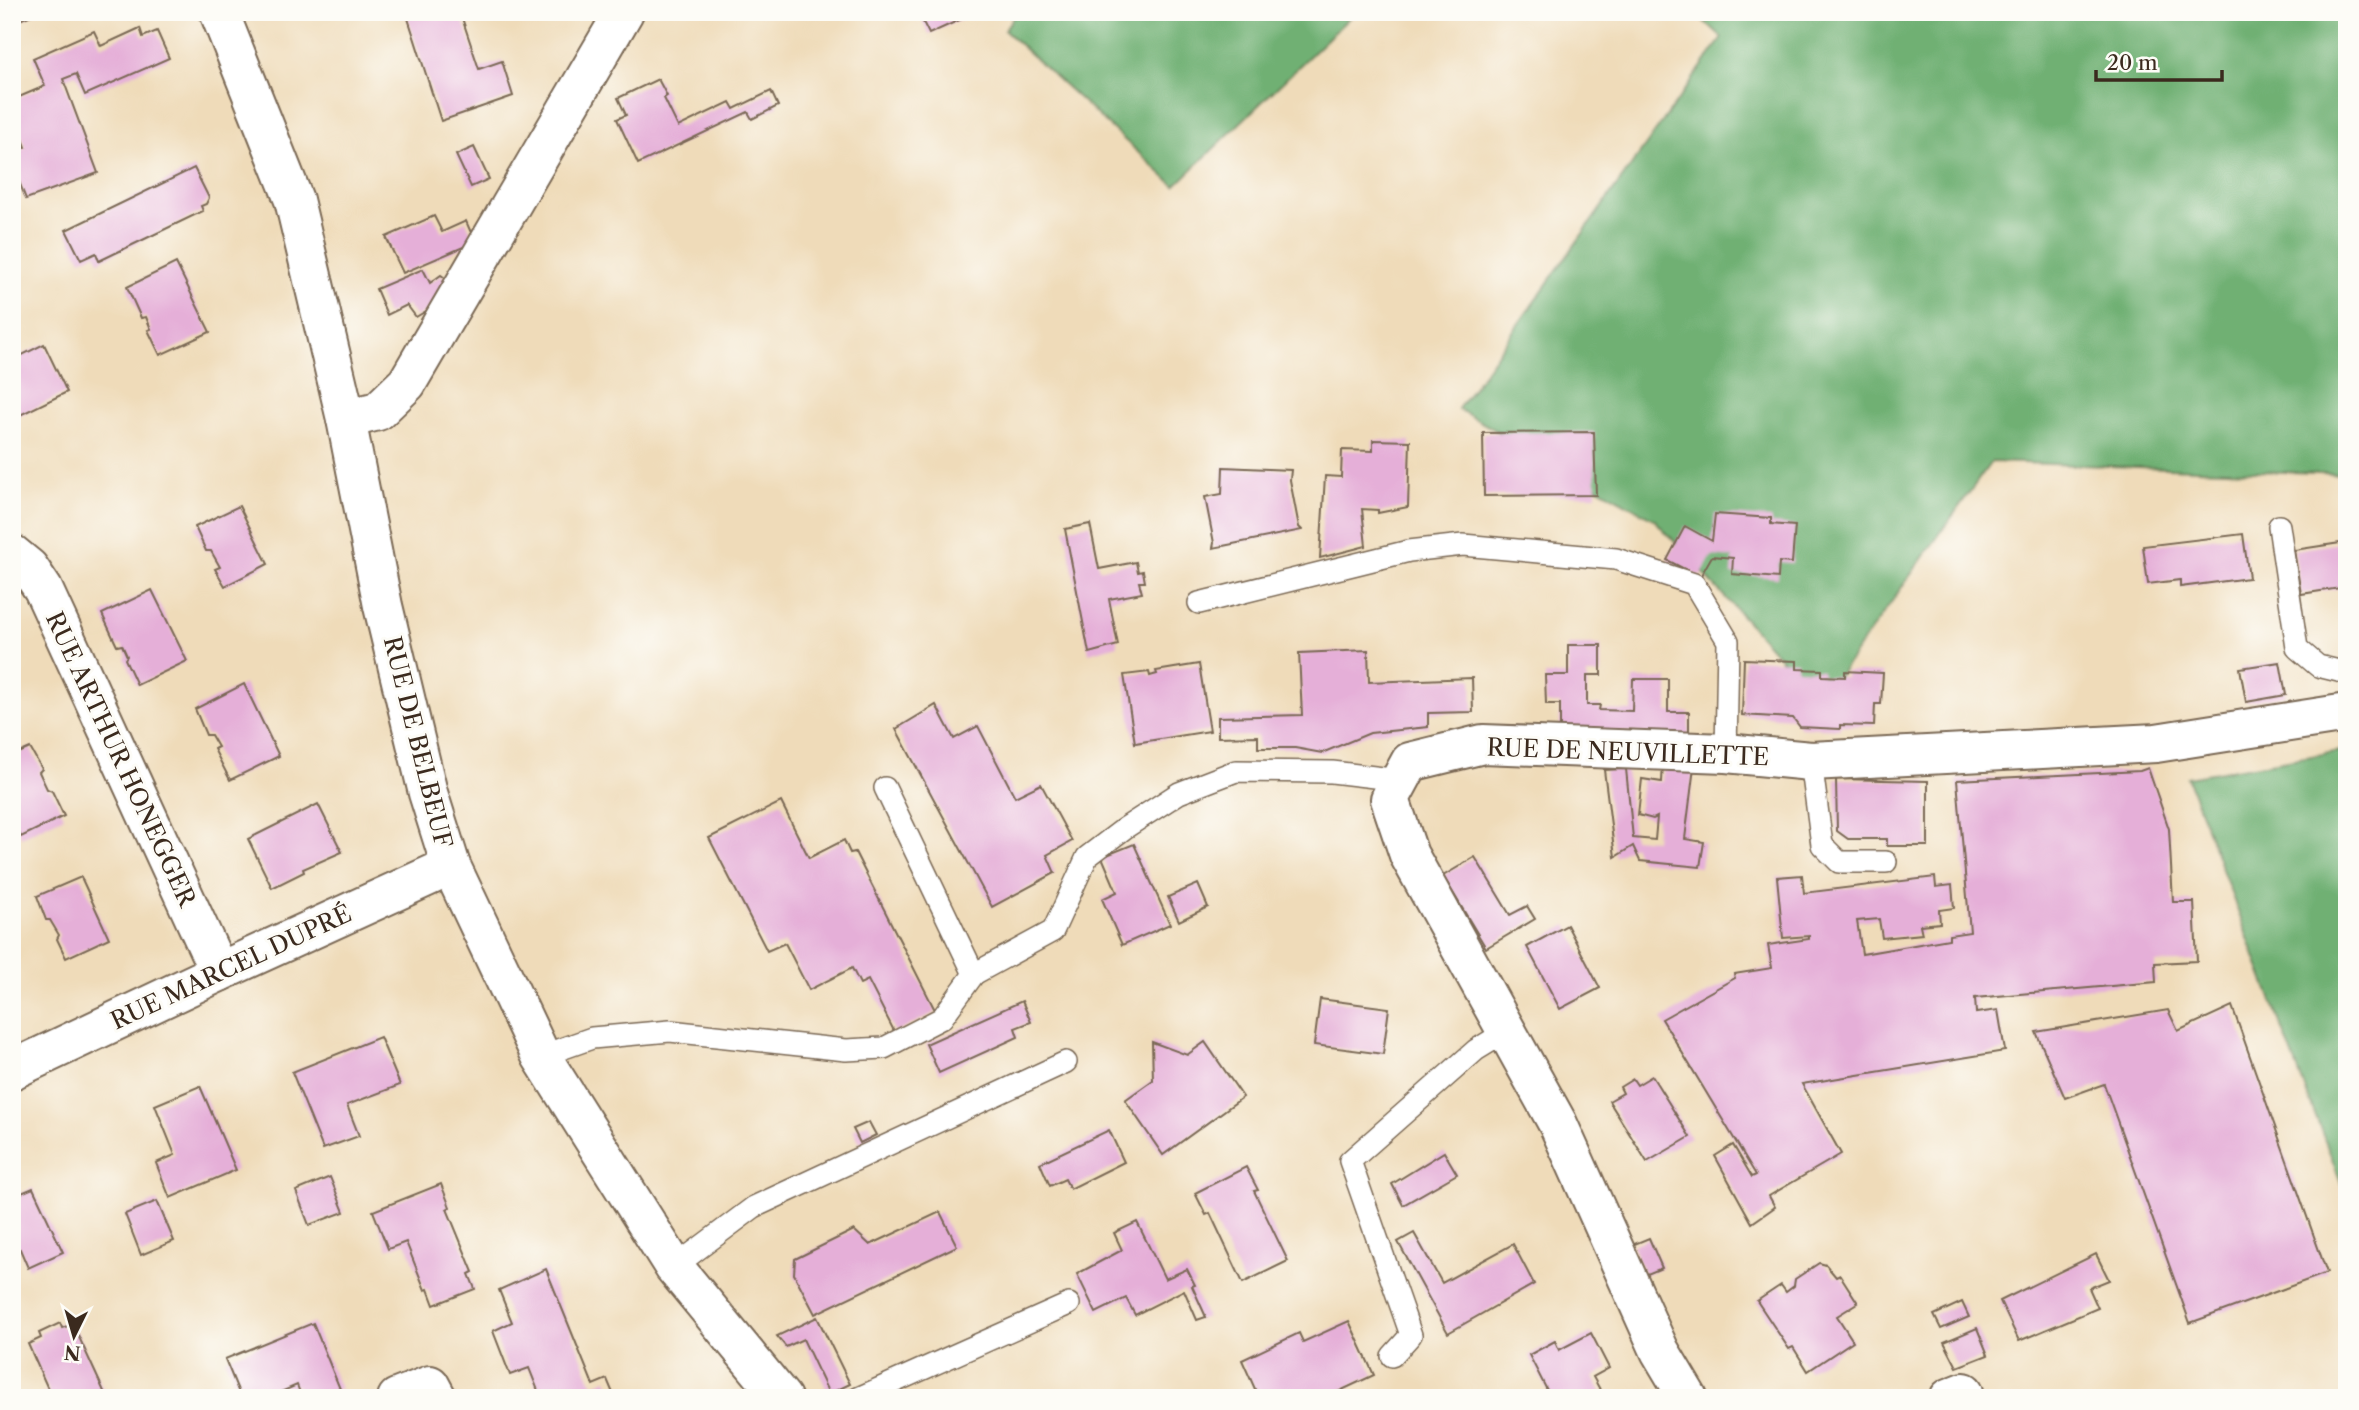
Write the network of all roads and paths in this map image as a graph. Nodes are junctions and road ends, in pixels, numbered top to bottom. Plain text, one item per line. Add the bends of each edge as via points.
1 (219, 12) edge
2 (624, 12) edge
3 (346, 419) junction
4 (2279, 526) dead end
5 (12, 555) edge
6 (1199, 603) dead end
7 (2347, 673) edge
8 (2347, 713) edge
9 (1726, 753) junction
10 (1811, 761) junction
11 (1400, 780) junction
12 (885, 788) dead end
13 (1886, 862) dead end
14 (451, 866) junction
15 (219, 972) junction
16 (974, 974) junction
17 (1507, 1031) junction
18 (541, 1056) junction
19 (1066, 1062) dead end
20 (12, 1070) edge
21 (674, 1267) junction
22 (1069, 1304) dead end
23 (1392, 1356) dead end
24 (397, 1398) edge
25 (437, 1398) edge
26 (782, 1398) edge
27 (858, 1398) edge
28 (1688, 1398) edge

1 - 3 street, RUE DE BELBEUF via 294,200
2 - 3 street via 407,383 378,411
3 - 14 street, RUE DE BELBEUF via 383,606 428,793
4 - 7 lane via 2297,648 2318,666
5 - 15 street, RUE ARTHUR HONEGGER via 29,568 43,589
6 - 9 lane via 1409,551 1463,545 1616,559 1694,584 1728,641
8 - 10 street, RUE DE NEUVILLETTE via 2156,743
9 - 10 street, RUE DE NEUVILLETTE
9 - 11 street, RUE DE NEUVILLETTE via 1482,744 1410,762
10 - 13 lane via 1822,845 1839,862
11 - 16 lane via 1332,772 1236,771 1179,793 1087,857 1053,931
11 - 17 street via 1390,799 1409,855
12 - 16 lane
14 - 15 street, RUE MARCEL DUPRÉ
14 - 18 street, RUE DE BELBEUF
15 - 20 street, RUE MARCEL DUPRÉ
16 - 18 lane via 942,1018 884,1048 846,1050 670,1031 592,1038
17 - 23 lane via 1476,1050 1350,1161 1411,1335
17 - 28 street via 1558,1124 1660,1351
18 - 21 street, RUE DE BELBEUF
19 - 21 lane via 754,1207
21 - 26 street, RUE DE BELBEUF
22 - 27 lane
24 - 25 street via 429,1385

